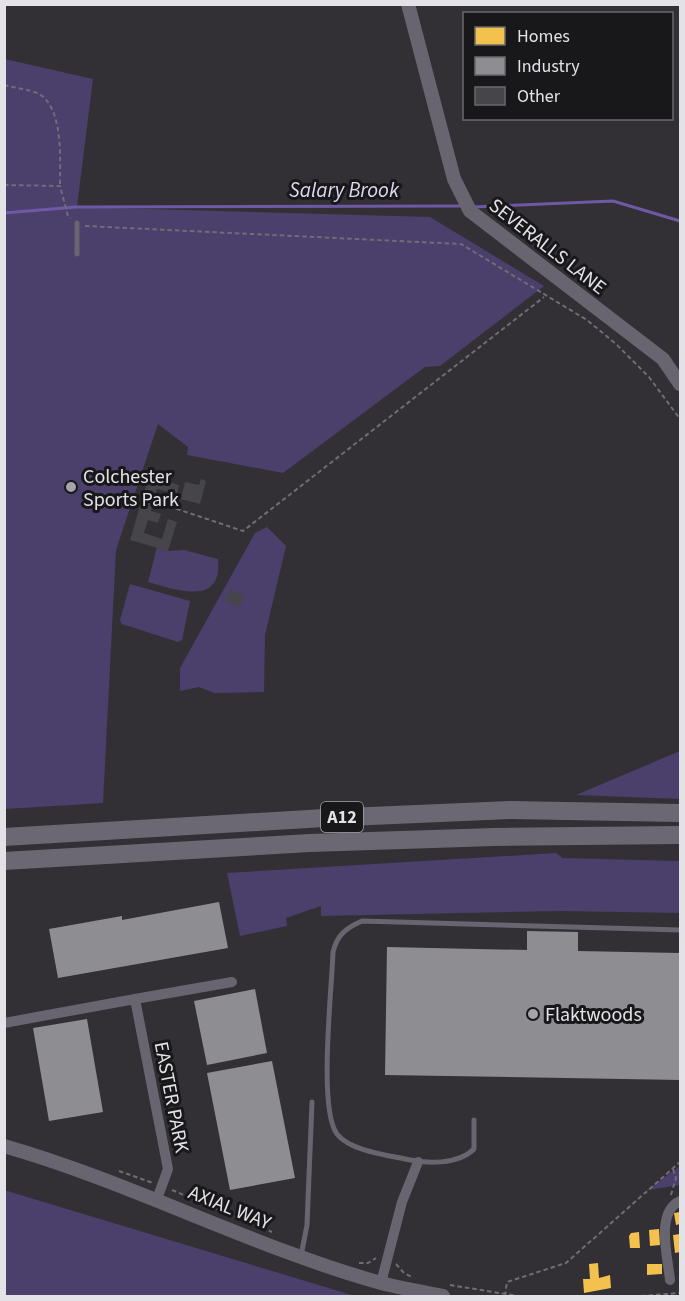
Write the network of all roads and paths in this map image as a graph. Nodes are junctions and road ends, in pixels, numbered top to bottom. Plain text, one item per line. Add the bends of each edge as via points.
1 (408, 4) edge
2 (4, 85) edge
3 (4, 184) edge
4 (60, 186) junction
5 (77, 223) junction
6 (77, 254) dead end
7 (544, 297) junction
8 (681, 384) edge
9 (681, 419) edge
10 (162, 504) dead end
11 (681, 813) edge
12 (681, 835) edge
13 (4, 837) edge
14 (4, 861) edge
15 (681, 930) edge
16 (232, 982) dead end
17 (135, 999) junction
18 (4, 1023) edge
19 (312, 1102) dead end
20 (474, 1120) dead end
21 (4, 1146) edge
22 (418, 1162) junction
23 (681, 1162) edge
24 (673, 1168) junction
25 (157, 1200) junction
26 (677, 1202) edge
27 (301, 1256) junction
28 (387, 1261) junction
29 (358, 1263) dead end
30 (413, 1277) dead end
31 (670, 1280) dead end
32 (381, 1283) junction
33 (445, 1291) edge
34 (681, 1293) edge
35 (505, 1295) edge
36 (518, 1296) edge
37 (641, 1296) edge

1 - 8 street, SEVERALLS LANE via 454,179 470,210 663,359
2 - 4 path via 38,94 53,109
3 - 4 path
4 - 5 path via 68,216
5 - 6 lane
5 - 7 path via 461,244
7 - 9 path via 587,320 616,344 649,377
7 - 10 path via 243,531
11 - 13 highway, A12 via 510,810
12 - 14 highway, A12 via 310,843
15 - 22 lane via 362,921 343,931 333,952 330,1121 338,1135 354,1145
16 - 17 street
17 - 18 street
17 - 25 street, EASTER PARK via 168,1169
19 - 27 lane via 308,1225
20 - 22 lane via 474,1149 466,1157
21 - 25 street, AXIAL WAY via 82,1170
22 - 28 street via 402,1202
23 - 24 path
24 - 26 path via 676,1178 671,1194
24 - 35 path via 566,1263 507,1282
25 - 27 street, AXIAL WAY
26 - 31 street via 667,1214
27 - 32 street, AXIAL WAY
28 - 29 path via 376,1258
28 - 30 path via 398,1264
28 - 32 street
32 - 33 street, AXIAL WAY
33 - 35 path
34 - 37 path
35 - 36 path

